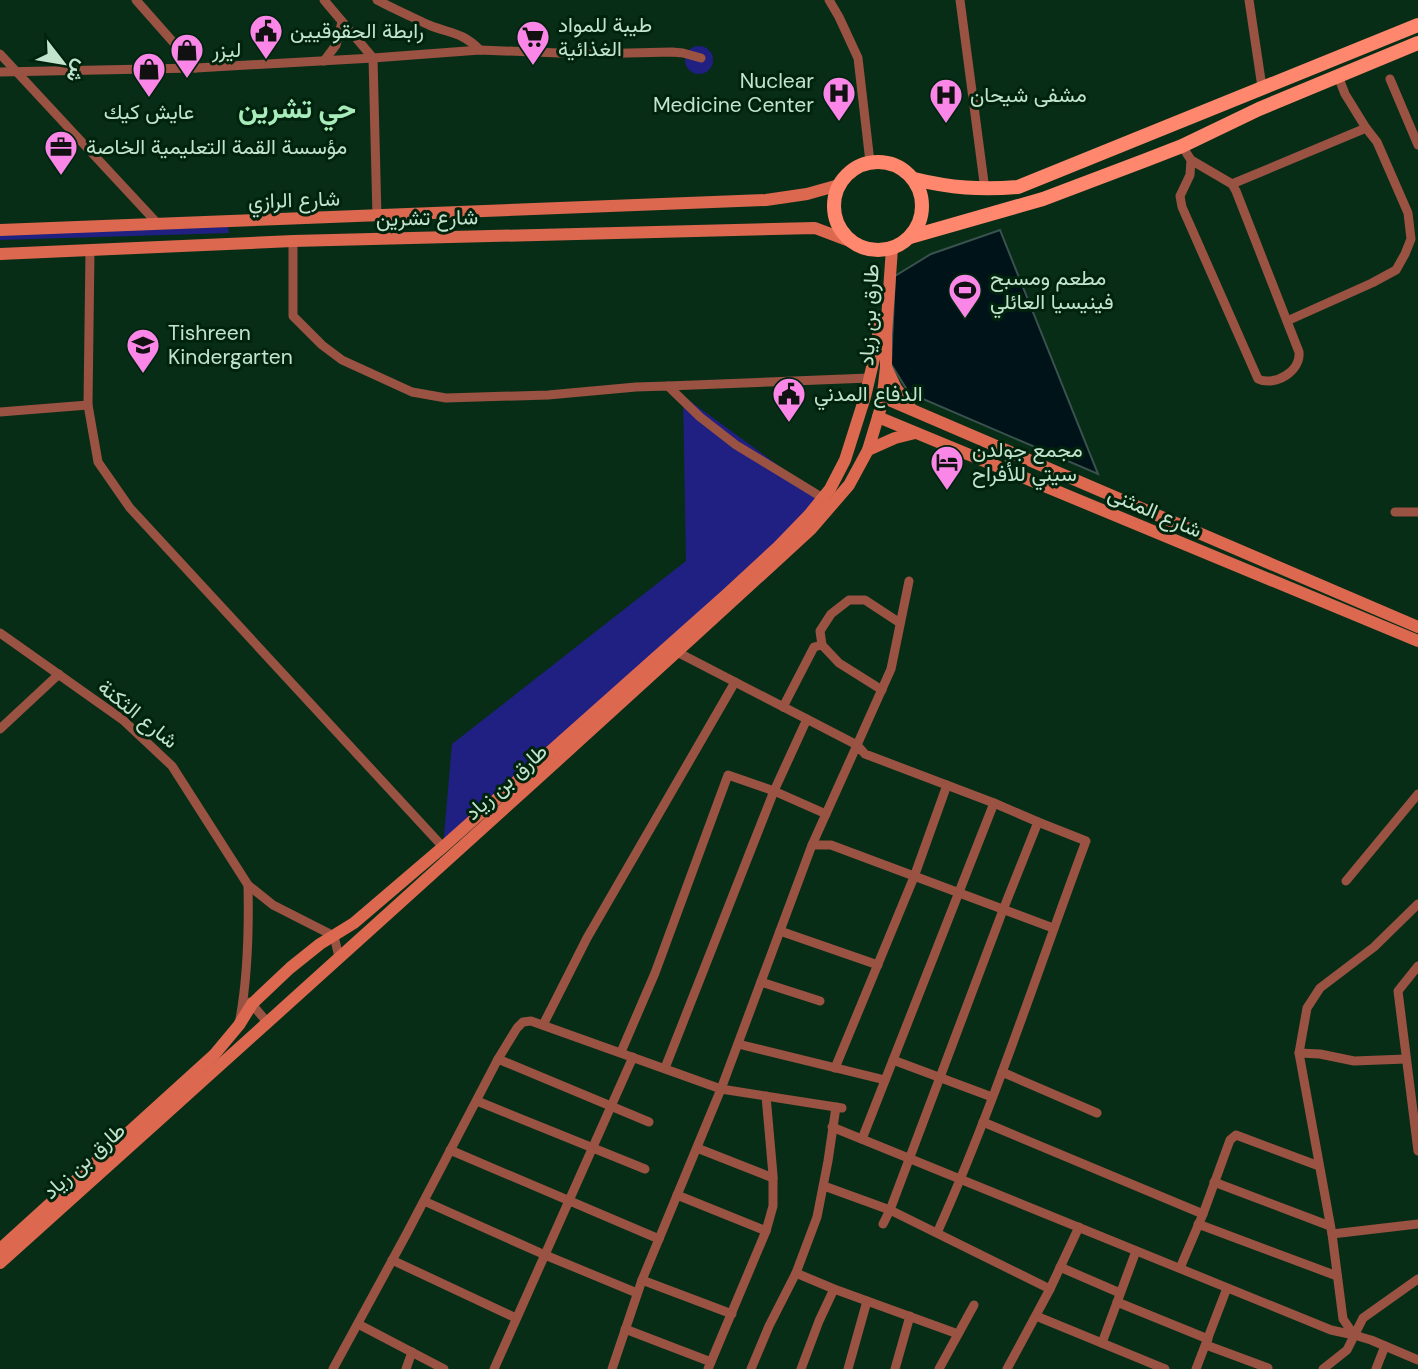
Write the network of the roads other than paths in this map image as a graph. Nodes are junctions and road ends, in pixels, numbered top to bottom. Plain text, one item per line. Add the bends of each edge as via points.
1 (136, 0) edge
2 (324, 0) edge
3 (377, 0) edge
4 (403, 0) edge
5 (830, 0) edge
6 (960, 0) edge
7 (1249, 0) edge
8 (399, 11) junction
9 (342, 22) junction
10 (1418, 25) edge
11 (1418, 43) edge
12 (480, 50) junction
13 (0, 54) edge
14 (373, 58) junction
15 (701, 58) dead end
16 (324, 61) junction
17 (196, 68) junction
18 (16, 71) junction
19 (0, 72) edge
20 (1338, 76) junction
21 (1390, 79) dead end
22 (1262, 87) junction
23 (1366, 128) junction
24 (1418, 145) edge
25 (1182, 146) junction
26 (1191, 160) junction
27 (870, 162) junction
28 (914, 179) junction
29 (1232, 184) junction
30 (839, 185) junction
31 (985, 190) junction
32 (377, 217) junction
33 (158, 225) junction
34 (0, 230) edge
35 (910, 237) junction
36 (293, 241) junction
37 (852, 242) junction
38 (887, 249) junction
39 (90, 250) junction
40 (0, 254) edge
41 (1287, 321) junction
42 (886, 367) junction
43 (869, 378) junction
44 (883, 383) junction
45 (668, 386) junction
46 (882, 397) junction
47 (88, 405) junction
48 (862, 406) junction
49 (912, 410) junction
50 (0, 412) edge
51 (879, 414) junction
52 (915, 433) junction
53 (868, 450) junction
54 (823, 498) junction
55 (1395, 512) dead end
56 (1418, 512) edge
57 (909, 581) dead end
58 (900, 623) junction
59 (1418, 627) edge
60 (0, 633) edge
61 (1418, 642) edge
62 (822, 645) junction
63 (677, 652) junction
64 (59, 674) junction
65 (735, 682) junction
66 (882, 690) junction
67 (783, 707) junction
68 (807, 719) junction
69 (0, 729) edge
70 (857, 744) junction
71 (947, 785) junction
72 (774, 791) junction
73 (1418, 794) edge
74 (994, 803) junction
75 (826, 814) junction
76 (1038, 822) junction
77 (812, 845) junction
78 (443, 847) junction
79 (914, 877) junction
80 (1346, 881) dead end
81 (248, 885) junction
82 (957, 893) junction
83 (1418, 904) edge
84 (1003, 910) junction
85 (1053, 928) junction
86 (780, 931) junction
87 (334, 936) junction
88 (339, 957) junction
89 (878, 965) junction
90 (1418, 966) edge
91 (761, 982) junction
92 (248, 1000) junction
93 (820, 1001) dead end
94 (267, 1022) junction
95 (543, 1025) junction
96 (738, 1044) junction
97 (621, 1052) junction
98 (1299, 1053) junction
99 (633, 1057) junction
100 (498, 1059) junction
101 (1406, 1059) junction
102 (893, 1060) junction
103 (665, 1068) junction
104 (835, 1068) junction
105 (1002, 1072) junction
106 (939, 1078) junction
107 (885, 1080) junction
108 (721, 1089) junction
109 (766, 1096) junction
110 (992, 1097) junction
111 (477, 1101) junction
112 (611, 1106) junction
113 (1097, 1113) dead end
114 (649, 1122) dead end
115 (983, 1122) junction
116 (832, 1127) junction
117 (862, 1139) junction
118 (592, 1148) junction
119 (697, 1148) junction
120 (450, 1150) junction
121 (1418, 1151) edge
122 (908, 1158) junction
123 (1319, 1166) junction
124 (645, 1170) dead end
125 (773, 1178) junction
126 (961, 1179) junction
127 (1214, 1182) junction
128 (824, 1186) junction
129 (677, 1195) junction
130 (424, 1200) junction
131 (569, 1200) junction
132 (890, 1210) junction
133 (1203, 1214) junction
134 (883, 1224) dead end
135 (1198, 1224) junction
136 (1418, 1224) edge
137 (1079, 1227) junction
138 (1331, 1230) junction
139 (766, 1231) junction
140 (937, 1233) junction
141 (659, 1239) junction
142 (0, 1249) edge
143 (1136, 1251) junction
144 (545, 1255) junction
145 (392, 1260) junction
146 (0, 1263) edge
147 (1060, 1267) junction
148 (1180, 1268) junction
149 (796, 1273) junction
150 (1337, 1276) junction
151 (1418, 1279) edge
152 (642, 1280) junction
153 (1227, 1288) junction
154 (1406, 1288) junction
155 (834, 1289) junction
156 (1050, 1289) junction
157 (638, 1293) junction
158 (1418, 1293) edge
159 (1118, 1298) junction
160 (867, 1301) junction
161 (974, 1305) dead end
162 (732, 1314) junction
163 (1036, 1315) junction
164 (910, 1316) junction
165 (516, 1318) junction
166 (358, 1324) junction
167 (625, 1329) junction
168 (958, 1334) junction
169 (1354, 1335) junction
170 (1207, 1342) junction
171 (1102, 1343) junction
172 (1385, 1346) junction
173 (412, 1352) junction
174 (1418, 1360) edge
175 (709, 1366) edge
176 (335, 1368) edge
177 (1268, 1368) edge
178 (406, 1369) edge
179 (444, 1369) edge
180 (494, 1369) edge
181 (612, 1369) edge
182 (751, 1369) edge
183 (801, 1369) edge
184 (848, 1369) edge
185 (895, 1369) edge
186 (940, 1369) edge
187 (1007, 1369) edge
188 (1165, 1369) edge
189 (1196, 1369) edge
190 (1322, 1369) edge
191 (1376, 1369) edge

1 - 17 street
2 - 9 street
3 - 8 street
4 - 8 street
5 - 27 street via 858,58
6 - 31 street
7 - 22 street
8 - 12 street via 456,33
9 - 14 street
9 - 16 street via 336,45
10 - 22 main road
11 - 20 main road
12 - 14 street
12 - 15 street via 672,52
13 - 18 street
14 - 16 street
14 - 32 street
16 - 17 street
17 - 18 street
18 - 19 street
18 - 33 street
20 - 23 street
20 - 25 main road
21 - 24 street
22 - 31 main road via 1018,187
23 - 29 street
23 - 41 street via 1377,142 1408,213 1410,239 1405,254 1396,270
25 - 26 street
25 - 35 main road via 1043,199
26 - 29 street
26 - 41 street via 1180,196 1182,207 1262,381 1286,375 1300,359
27 - 28 main road via 891,163
27 - 30 main road via 856,167
28 - 31 main road
28 - 35 main road via 922,196 922,216
29 - 41 street
30 - 32 main road, شارع الرازي via 766,200
30 - 37 main road via 835,215 840,230
32 - 33 main road, شارع الرازي
33 - 34 main road, شارع الرازي
35 - 38 main road
36 - 37 main road, شارع تشرين via 815,228
36 - 39 main road, شارع تشرين
36 - 45 street via 293,316 342,360 412,392 446,398
37 - 38 main road via 872,250
38 - 42 main road, طارق بن زياد
38 - 43 main road via 877,346
39 - 40 main road, شارع تشرين
39 - 47 street
42 - 44 main road, طارق بن زياد
42 - 49 main road
43 - 44 main road via 875,376
43 - 45 street
43 - 48 main road
44 - 46 main road, طارق بن زياد
45 - 54 street via 736,444
46 - 49 main road, شارع المثنى
46 - 51 main road, طارق بن زياد
47 - 50 street
47 - 78 street via 98,462 130,509
48 - 51 main road, شارع المثنى via 866,413
48 - 54 main road via 845,460
49 - 59 main road, شارع المثنى
51 - 52 main road, شارع المثنى
51 - 53 main road, طارق بن زياد
52 - 53 main road
52 - 61 main road, شارع المثنى
53 - 63 main road, طارق بن زياد via 849,485 811,529
54 - 78 main road via 726,595
55 - 56 street
57 - 58 street
58 - 62 street via 865,600 849,600 831,614 820,631
58 - 66 street
60 - 64 street, شارع الثكنة
62 - 66 street via 839,663
62 - 67 street via 814,647
63 - 65 street
63 - 88 main road, طارق بن زياد
64 - 69 street
64 - 81 street, شارع الثكنة via 123,720 173,766
65 - 67 street
65 - 95 street via 587,938
66 - 70 street
67 - 68 street
68 - 70 street
68 - 72 street
70 - 71 street via 865,754
70 - 75 street
71 - 74 street
71 - 79 street
72 - 75 street
72 - 97 street via 728,775
72 - 103 street
73 - 80 street
74 - 76 street
74 - 82 street
75 - 77 street
76 - 84 street
76 - 85 street via 1086,841
77 - 79 street via 831,845
77 - 86 street
78 - 87 main road
79 - 82 street
79 - 89 street
81 - 87 street via 273,905
81 - 92 street
82 - 84 street
82 - 102 street
83 - 98 street via 1374,947 1320,988 1307,1008
84 - 85 street
84 - 106 street
85 - 105 street
86 - 89 street
86 - 91 street
87 - 88 street
87 - 92 main road
88 - 94 main road, طارق بن زياد
89 - 104 street
90 - 101 street via 1398,990
91 - 93 street
91 - 96 street
92 - 94 street
92 - 142 main road via 239,1025 214,1055
94 - 146 main road, طارق بن زياد
95 - 97 street
95 - 100 street via 523,1022
96 - 104 street
96 - 108 street
97 - 99 street
98 - 101 street via 1354,1061
98 - 123 street
99 - 103 street
99 - 112 street
100 - 111 street
100 - 112 street
101 - 121 street
102 - 106 street
102 - 107 street
103 - 108 street
104 - 107 street
105 - 110 street
105 - 113 street
106 - 110 street
106 - 122 street
107 - 117 street
108 - 109 street
108 - 119 street
109 - 116 street via 839,1108
109 - 125 street
110 - 115 street
111 - 118 street
111 - 120 street
112 - 114 street
112 - 118 street
115 - 126 street
115 - 133 street
116 - 117 street
116 - 128 street
117 - 122 street
118 - 124 street
118 - 131 street
119 - 125 street
119 - 129 street
120 - 130 street
120 - 131 street
122 - 126 street
122 - 132 street
123 - 127 street via 1237,1135 1230,1140
123 - 138 street
125 - 139 street via 773,1206
126 - 137 street
126 - 140 street
127 - 133 street
127 - 138 street
128 - 132 street
128 - 149 street
129 - 139 street
129 - 141 street
130 - 144 street
130 - 145 street
131 - 141 street
131 - 144 street
132 - 134 street
132 - 140 street
133 - 135 street
135 - 148 street
135 - 150 street
136 - 138 street
137 - 143 street
137 - 147 street
138 - 150 street
139 - 162 street
140 - 156 street
141 - 152 street
143 - 148 street
143 - 159 street
144 - 157 street
144 - 165 street
145 - 165 street
145 - 166 street
147 - 156 street
147 - 159 street
148 - 153 street
149 - 155 street
149 - 182 street
150 - 169 street via 1343,1319
151 - 154 street
152 - 157 street
152 - 162 street
153 - 169 street
153 - 170 street
154 - 158 street
154 - 169 street via 1363,1318
155 - 160 street
155 - 183 street
156 - 163 street
157 - 167 street
159 - 170 street
159 - 171 street
160 - 164 street
160 - 184 street
161 - 168 street
162 - 175 street
163 - 171 street
163 - 187 street
164 - 168 street
164 - 185 street
165 - 180 street
166 - 173 street
166 - 176 street
167 - 175 street
167 - 181 street
168 - 186 street
169 - 172 street
169 - 190 street via 1347,1350
170 - 177 street
170 - 189 street
171 - 188 street
172 - 174 street
172 - 191 street
173 - 178 street
173 - 179 street

